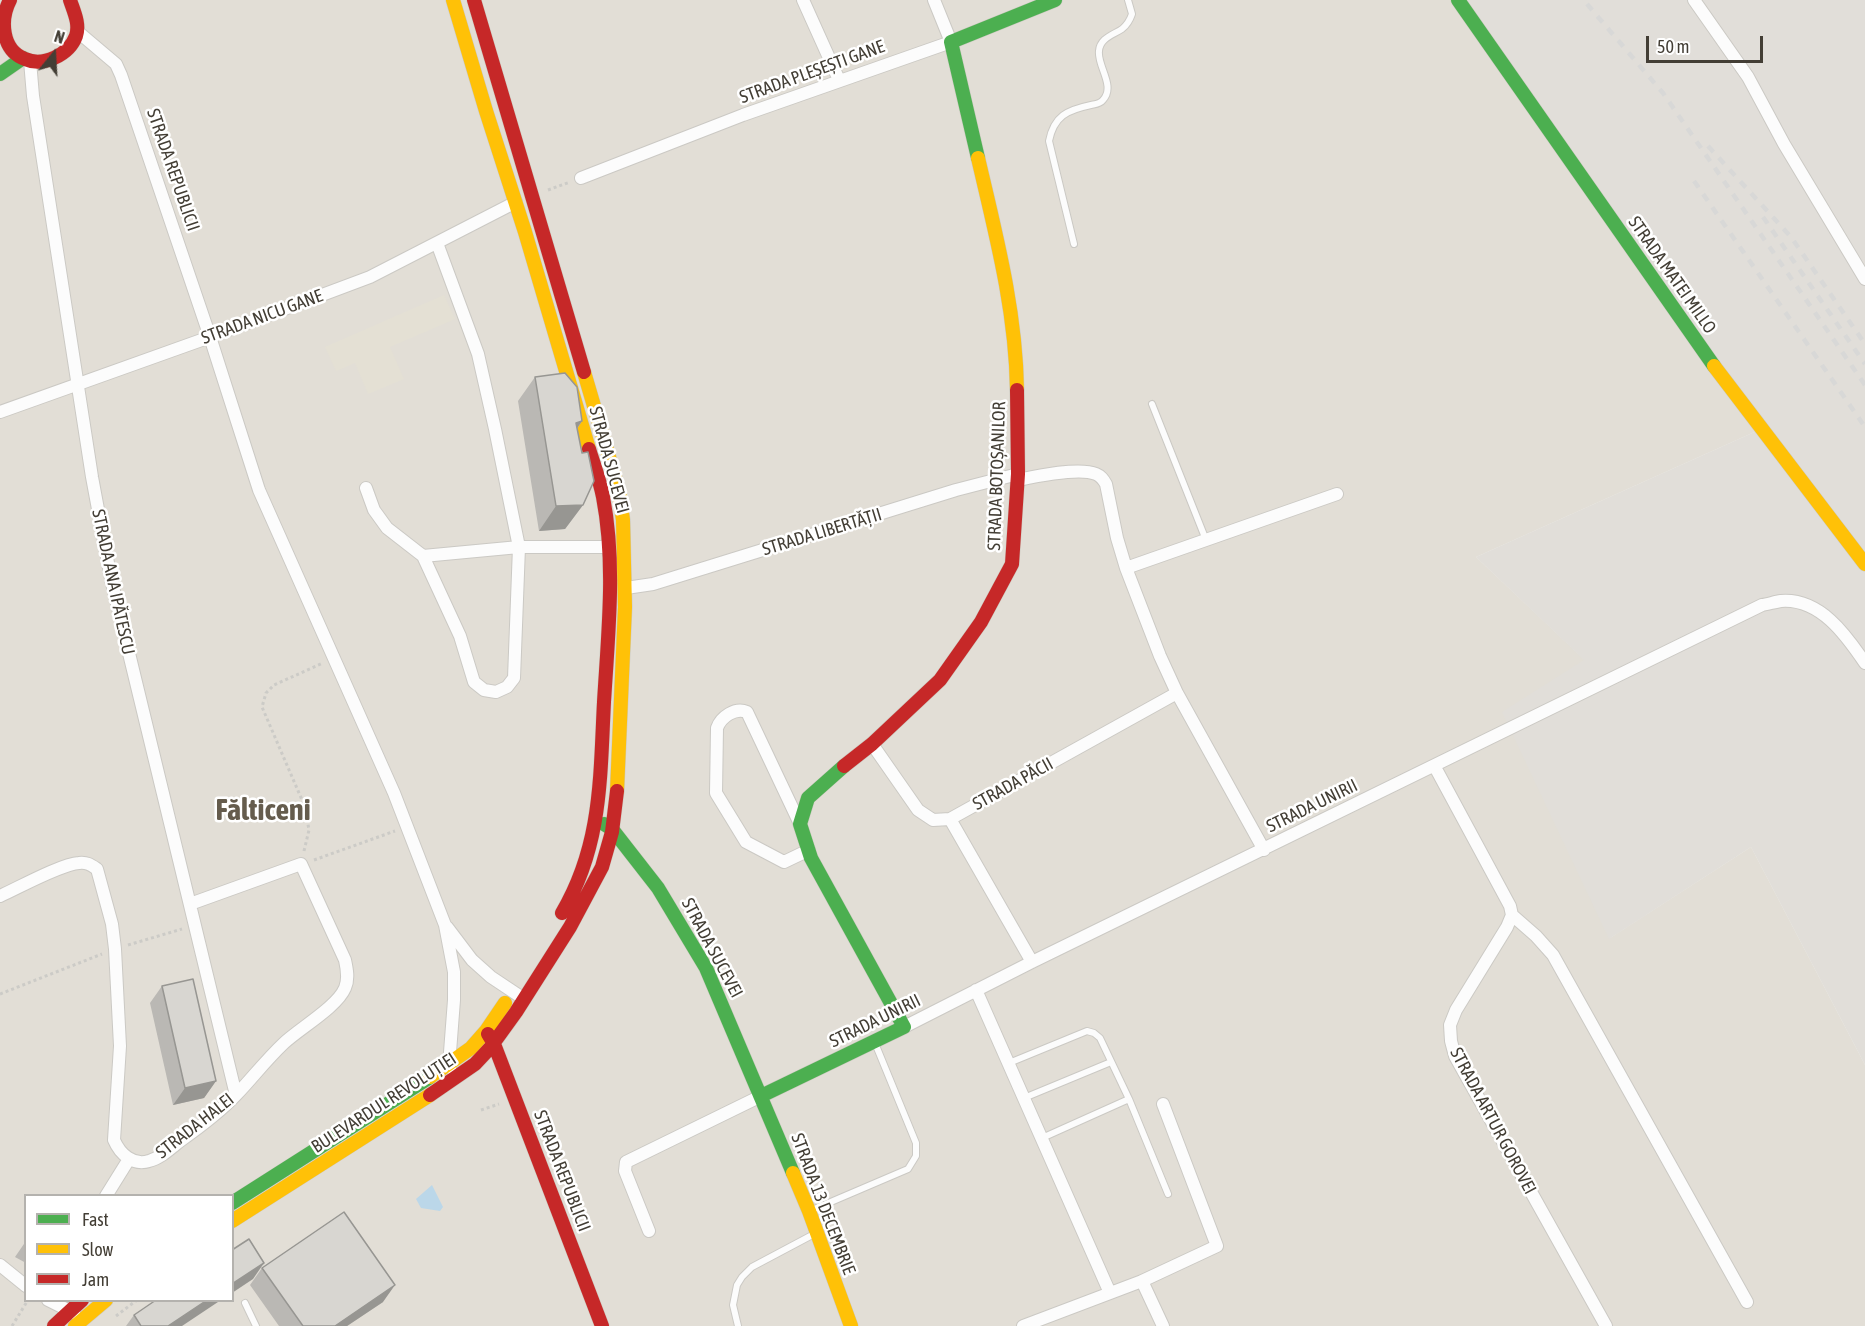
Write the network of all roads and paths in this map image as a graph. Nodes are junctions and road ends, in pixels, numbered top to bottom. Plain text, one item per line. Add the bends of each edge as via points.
1 (453, 0) edge
2 (474, 0) edge
3 (803, 0) edge
4 (934, 0) edge
5 (1055, 0) edge
6 (1128, 0) edge
7 (1458, 0) edge
8 (1694, 0) edge
9 (74, 3) edge
10 (5, 5) edge
11 (77, 31) junction
12 (951, 42) junction
13 (3, 44) edge
14 (27, 59) junction
15 (0, 74) edge
16 (839, 80) junction
17 (506, 106) junction
18 (486, 111) junction
19 (581, 178) joint
20 (532, 195) junction
21 (516, 202) junction
22 (437, 243) junction
23 (1074, 243) dead end
24 (1865, 279) edge
25 (210, 337) junction
26 (78, 384) junction
27 (1152, 404) dead end
28 (0, 412) edge
29 (1018, 477) junction
30 (366, 488) dead end
31 (1337, 494) dead end
32 (1206, 540) junction
33 (609, 547) junction
34 (519, 548) junction
35 (423, 556) junction
36 (1865, 564) edge
37 (1126, 568) junction
38 (626, 588) junction
39 (333, 659) junction
40 (1865, 663) edge
41 (1177, 693) junction
42 (872, 744) junction
43 (1435, 767) junction
44 (596, 819) junction
45 (950, 819) junction
46 (800, 824) junction
47 (407, 826) junction
48 (612, 829) junction
49 (809, 850) junction
50 (1264, 850) junction
51 (301, 864) junction
52 (0, 896) edge
53 (190, 904) junction
54 (1512, 915) junction
55 (445, 925) junction
56 (195, 926) junction
57 (115, 949) junction
58 (1032, 962) junction
59 (976, 990) junction
60 (0, 994) edge
61 (518, 996) junction
62 (904, 1027) junction
63 (486, 1031) junction
64 (875, 1042) junction
65 (494, 1044) junction
66 (1111, 1062) junction
67 (1008, 1063) junction
68 (449, 1065) junction
69 (456, 1079) junction
70 (236, 1095) junction
71 (761, 1096) junction
72 (514, 1098) junction
73 (1023, 1098) junction
74 (1129, 1099) junction
75 (1162, 1104) dead end
76 (481, 1110) dead end
77 (1042, 1138) junction
78 (129, 1159) junction
79 (107, 1194) edge
80 (1168, 1194) dead end
81 (234, 1202) edge
82 (808, 1211) junction
83 (234, 1220) edge
84 (650, 1231) dead end
85 (817, 1233) junction
86 (0, 1265) edge
87 (1142, 1281) junction
88 (24, 1285) edge
89 (1110, 1293) junction
90 (27, 1302) edge
91 (52, 1302) edge
92 (80, 1302) edge
93 (104, 1302) edge
94 (1747, 1302) dead end
95 (244, 1303) dead end
96 (69, 1311) junction
97 (79, 1322) edge
98 (12, 1326) edge
99 (54, 1326) edge
100 (256, 1326) edge
101 (602, 1326) edge
102 (738, 1326) edge
103 (851, 1326) edge
104 (1023, 1326) edge
105 (1163, 1326) edge
106 (1606, 1326) edge

1 - 18 main road, STRADA SUCEVEI
2 - 17 main road, STRADA SUCEVEI
3 - 16 street
4 - 12 street
5 - 12 main road, STRADA PLEȘEȘTI GANE
6 - 23 lane via 1132,14 1128,23 1101,43 1099,52 1108,90 1105,98 1100,103 1071,109 1051,131 1049,141
7 - 36 main road, STRADA MATEI MILLO via 1712,363
8 - 24 street via 1748,77
9 - 11 main road
10 - 13 main road
11 - 14 main road via 60,56 51,60
11 - 25 street, STRADA REPUBLICII via 116,64 121,75
12 - 16 street, STRADA PLEȘEȘTI GANE
12 - 29 main road, STRADA BOTOȘANILOR via 1012,318 1017,369
13 - 14 main road
14 - 15 main road
14 - 26 street, STRADA ANA IPĂTESCU
16 - 19 street, STRADA PLEȘEȘTI GANE
17 - 18 main road
17 - 20 main road, STRADA SUCEVEI
18 - 21 main road, STRADA SUCEVEI
19 - 20 path
20 - 38 main road, STRADA SUCEVEI via 619,491
21 - 22 street, STRADA NICU GANE
21 - 33 main road, STRADA SUCEVEI via 603,495
22 - 25 street, STRADA NICU GANE via 370,277
22 - 34 street via 478,354
25 - 26 street, STRADA NICU GANE
25 - 39 street, STRADA REPUBLICII via 259,490
26 - 28 street, STRADA NICU GANE
26 - 53 street, STRADA ANA IPĂTESCU via 111,579
27 - 32 lane
29 - 37 street via 1079,472 1102,477
29 - 38 street, STRADA LIBERTĂȚII via 956,490 653,584
29 - 42 main road, STRADA BOTOȘANILOR via 1012,564 997,595 940,680
30 - 35 street via 374,510 387,528
31 - 32 street
32 - 37 street
33 - 34 street
33 - 44 main road, STRADA SUCEVEI
34 - 35 street
34 - 35 street via 514,678 496,692 484,690 474,682 460,636
37 - 41 street
38 - 48 main road, STRADA SUCEVEI
39 - 47 street, STRADA REPUBLICII
39 - 51 path via 274,685 266,693 262,707 305,807 309,830
40 - 43 street, STRADA UNIRII via 1826,615 1806,605 1783,601 1762,605
41 - 45 street, STRADA PĂCII
41 - 50 street
42 - 45 street via 918,810 933,820
42 - 46 main road, STRADA BOTOȘANILOR via 808,798
43 - 50 street, STRADA UNIRII
43 - 54 street
44 - 48 main road, STRADA SUCEVEI
44 - 61 main road, BULEVARDUL REVOLUȚIEI via 573,894
45 - 58 street
46 - 49 main road
46 - 49 street via 747,712 736,711 720,720 716,793 746,842 784,862
47 - 51 path
47 - 55 street, STRADA REPUBLICII
48 - 61 main road, BULEVARDUL REVOLUȚIEI via 602,867 582,905
48 - 71 main road, STRADA SUCEVEI via 658,888 706,968
49 - 62 main road
50 - 58 street, STRADA UNIRII
51 - 53 street
51 - 70 street, STRADA HALEI via 345,960 345,987 334,1003 283,1043
52 - 57 street, STRADA HALEI via 60,869 89,863 97,869 103,887
53 - 56 street, STRADA ANA IPĂTESCU
54 - 94 street via 1553,955
54 - 106 street, STRADA ARTUR GOROVEI via 1456,1010 1450,1025 1451,1041 1455,1056
55 - 61 street via 472,960
55 - 68 street via 454,972
56 - 57 path
56 - 70 street, STRADA ANA IPĂTESCU
57 - 60 path
57 - 78 street, STRADA HALEI via 120,1046 114,1140
58 - 59 street, STRADA UNIRII
59 - 62 street, STRADA UNIRII
59 - 67 street
61 - 63 main road, BULEVARDUL REVOLUȚIEI
61 - 65 main road, BULEVARDUL REVOLUȚIEI
62 - 64 main road, STRADA UNIRII
63 - 65 main road, STRADA REPUBLICII
63 - 68 main road, BULEVARDUL REVOLUȚIEI
64 - 71 main road, STRADA UNIRII
64 - 82 lane via 916,1143 916,1156 908,1170
65 - 69 main road, BULEVARDUL REVOLUȚIEI
65 - 72 main road, STRADA REPUBLICII
66 - 67 lane via 1100,1038 1087,1031
66 - 73 lane
66 - 74 lane
67 - 73 street
68 - 69 street
68 - 81 main road, BULEVARDUL REVOLUȚIEI
69 - 83 main road, BULEVARDUL REVOLUȚIEI
70 - 78 street, STRADA HALEI via 166,1152 150,1161
71 - 82 main road, STRADA 13 DECEMBRIE
71 - 84 street via 626,1162 625,1171
72 - 76 path
72 - 101 main road, STRADA REPUBLICII
73 - 77 street
74 - 77 lane
74 - 80 lane
75 - 87 street via 1217,1246
77 - 89 street
78 - 79 street
82 - 85 main road, STRADA 13 DECEMBRIE
85 - 102 lane via 752,1267 742,1277 733,1305
85 - 103 main road, STRADA 13 DECEMBRIE
86 - 88 street
87 - 89 street
87 - 105 street
89 - 104 street
90 - 98 path
91 - 96 street
92 - 96 main road
93 - 97 main road
95 - 100 lane
96 - 97 street
96 - 99 main road

